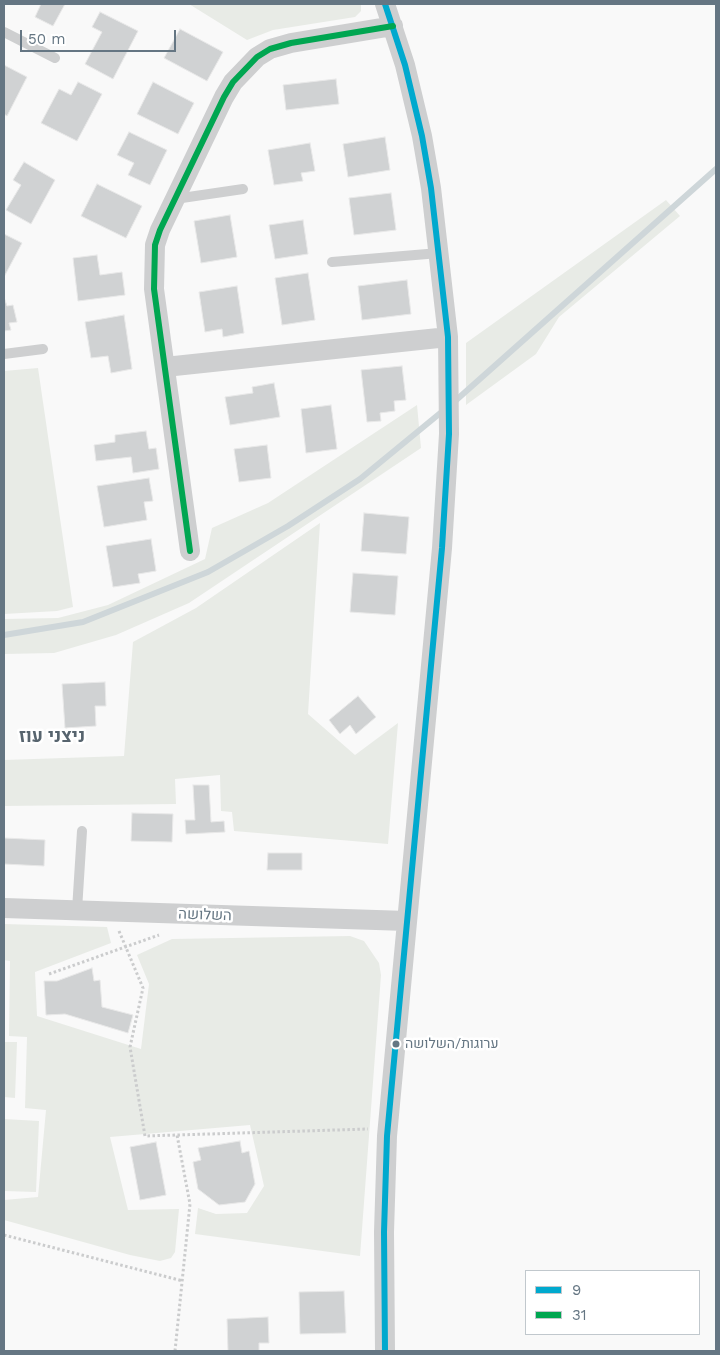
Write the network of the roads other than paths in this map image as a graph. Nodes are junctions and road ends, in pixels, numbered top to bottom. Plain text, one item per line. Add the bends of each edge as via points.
1 (384, 4) edge
2 (393, 26) junction
3 (4, 32) edge
4 (55, 58) dead end
5 (243, 189) dead end
6 (175, 199) junction
7 (439, 253) junction
8 (332, 262) dead end
9 (448, 337) junction
10 (43, 348) dead end
11 (4, 354) edge
12 (165, 367) junction
13 (190, 551) dead end
14 (82, 831) dead end
15 (4, 908) edge
16 (77, 910) junction
17 (407, 921) junction
18 (385, 1351) edge

1 - 2 street
2 - 6 street via 291,44 270,49 257,57 233,82
2 - 7 street via 422,136
3 - 4 lane
5 - 6 lane
6 - 12 street via 158,237 154,264 154,290
7 - 8 lane
7 - 9 street
9 - 12 street
9 - 17 street via 447,480
10 - 11 lane
12 - 13 street
14 - 16 lane
15 - 16 street, השלושה
16 - 17 street, השלושה
17 - 18 street via 388,1129 384,1232

